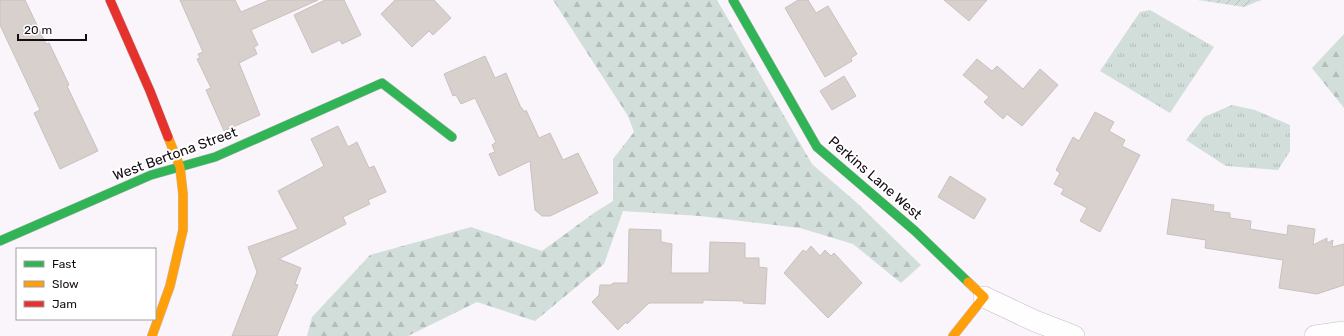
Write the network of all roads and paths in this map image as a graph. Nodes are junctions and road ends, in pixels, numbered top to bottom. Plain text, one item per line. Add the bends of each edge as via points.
1 (110, 0) edge
2 (733, 0) edge
3 (452, 137) dead end
4 (180, 167) junction
5 (0, 241) edge
6 (984, 297) junction
7 (1344, 332) edge
8 (152, 336) edge
9 (953, 336) edge
10 (1074, 336) edge
11 (1314, 336) edge

1 - 4 street
2 - 6 street, Perkins Lane West via 817,148 914,231
3 - 4 street, West Bertona Street via 382,83 215,157
4 - 5 street, West Bertona Street via 151,175
4 - 8 street via 183,230 170,286
6 - 9 street
6 - 10 street via 1035,322
7 - 11 street

